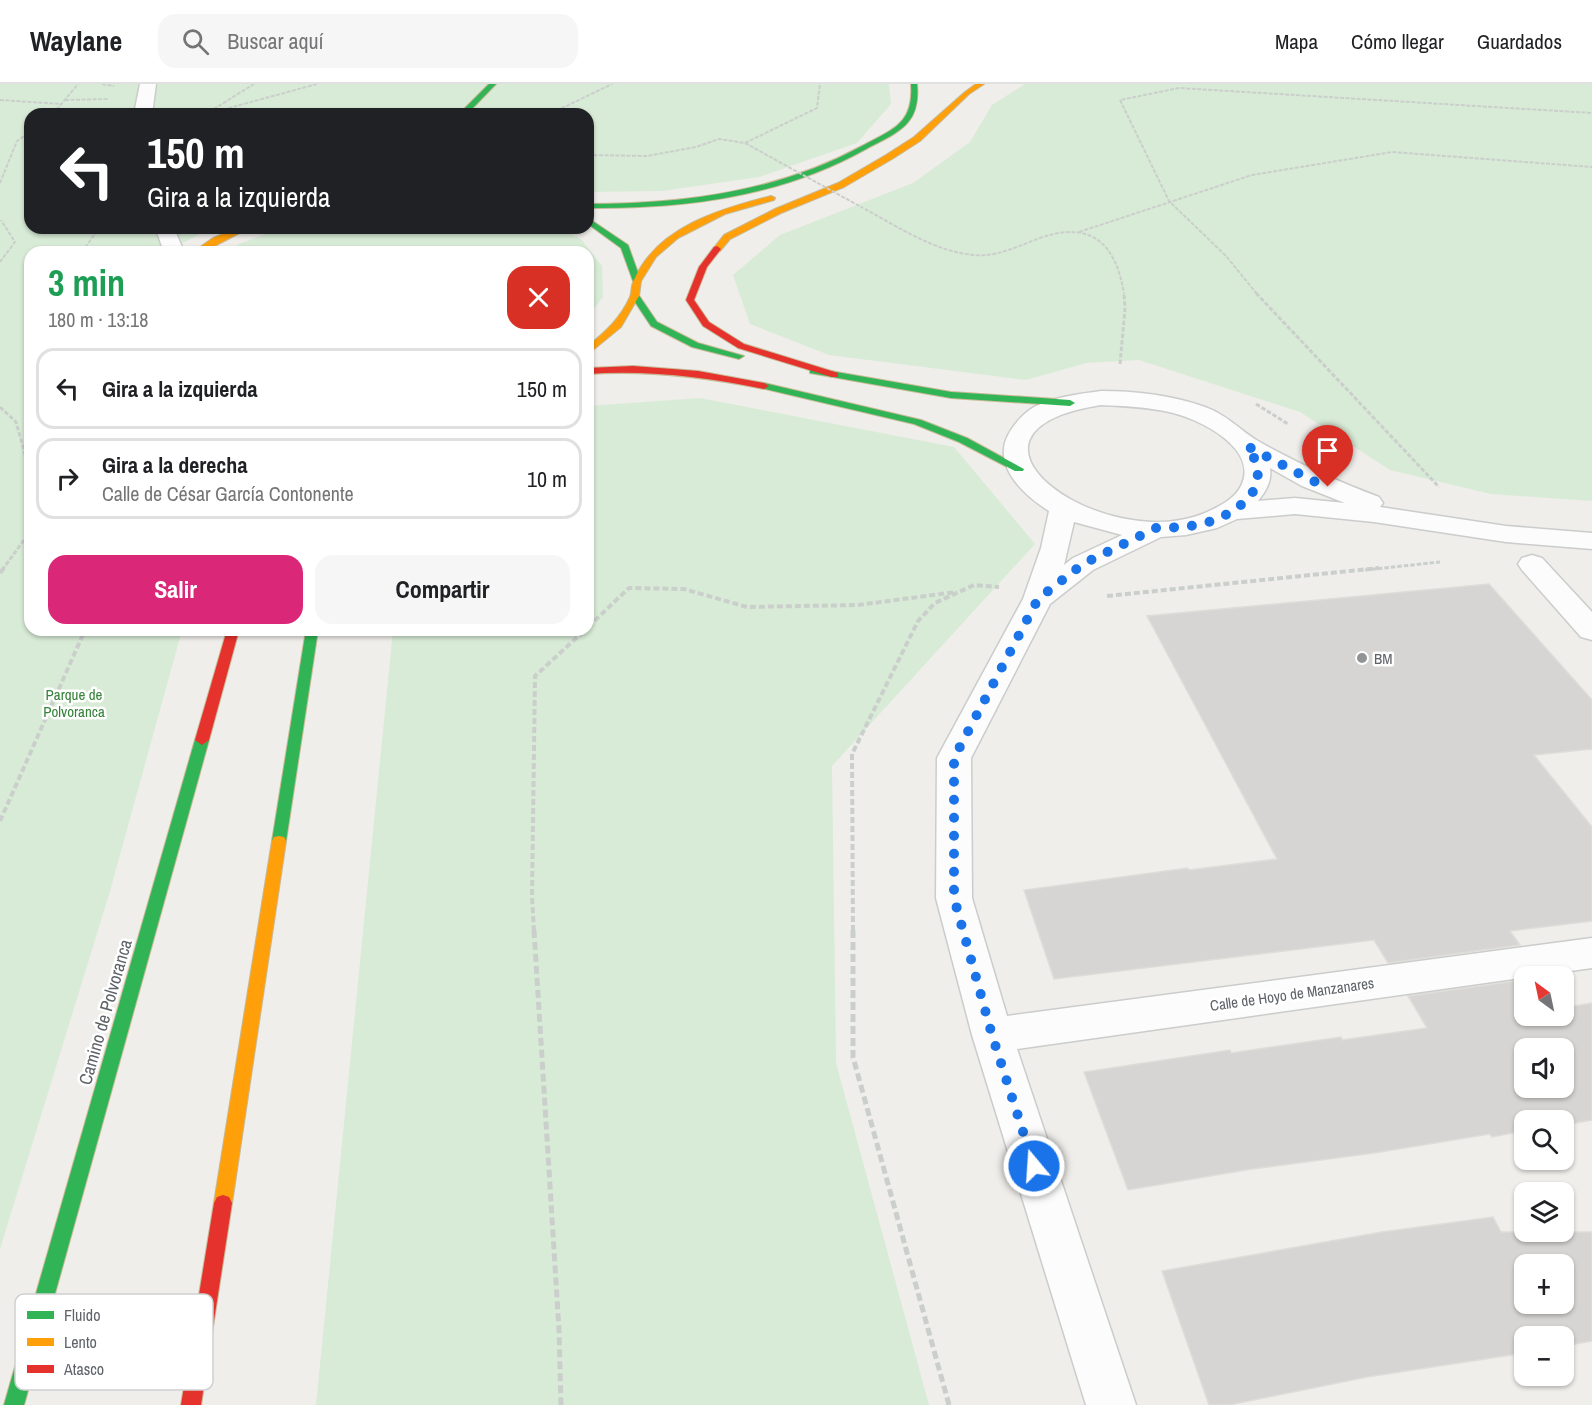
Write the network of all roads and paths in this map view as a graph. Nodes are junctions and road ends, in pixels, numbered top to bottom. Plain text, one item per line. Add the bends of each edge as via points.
1 (78, 84) edge
2 (148, 84) edge
3 (254, 84) edge
4 (316, 84) edge
5 (493, 84) edge
6 (612, 84) edge
7 (820, 84) edge
8 (914, 84) edge
9 (981, 84) edge
10 (0, 100) edge
11 (65, 100) junction
12 (62, 104) junction
13 (58, 108) edge
14 (140, 108) edge
15 (144, 108) edge
16 (216, 108) edge
17 (229, 108) edge
18 (470, 108) edge
19 (562, 108) edge
20 (1592, 113) edge
21 (24, 136) edge
22 (745, 143) junction
23 (594, 155) edge
24 (889, 157) junction
25 (1592, 167) edge
26 (0, 183) edge
27 (1169, 201) junction
28 (594, 206) edge
29 (0, 214) edge
30 (1, 221) edge
31 (594, 224) edge
32 (1079, 232) junction
33 (230, 234) edge
34 (206, 246) edge
35 (0, 262) edge
36 (637, 281) junction
37 (635, 296) junction
38 (594, 346) edge
39 (1130, 368) dead end
40 (594, 371) edge
41 (835, 375) junction
42 (1248, 400) dead end
43 (1070, 403) junction
44 (0, 407) edge
45 (1292, 427) dead end
46 (1247, 446) junction
47 (24, 451) edge
48 (1019, 469) junction
49 (1435, 491) dead end
50 (1063, 508) junction
51 (1234, 511) junction
52 (1156, 528) junction
53 (1469, 528) junction
54 (24, 540) edge
55 (1592, 541) edge
56 (1532, 564) dead end
57 (0, 573) edge
58 (960, 592) junction
59 (1103, 596) dead end
60 (1038, 599) junction
61 (594, 621) edge
62 (1592, 630) edge
63 (82, 636) edge
64 (231, 636) edge
65 (311, 636) edge
66 (578, 636) edge
67 (0, 821) edge
68 (1592, 953) edge
69 (992, 1035) junction
70 (45, 1294) edge
71 (208, 1294) edge
72 (18, 1390) edge
73 (193, 1390) edge
74 (14, 1405) edge
75 (191, 1405) edge
76 (561, 1405) edge
77 (949, 1405) edge
78 (1111, 1405) edge

1 - 11 path
2 - 15 street
3 - 16 path
4 - 17 path
5 - 18 highway
6 - 19 path
7 - 22 path via 817,108
8 - 28 highway via 916,98 910,116 865,150 829,166 722,198 658,205
9 - 24 highway via 917,139
10 - 12 path
11 - 12 path
11 - 14 path via 105,99
12 - 13 path
20 - 27 path via 1179,88 1120,99
21 - 26 path via 17,141
22 - 23 path via 719,140 647,156
22 - 32 path, bridge via 863,208 943,246 972,255 996,253 1057,232
24 - 36 highway via 833,179 722,212 675,236 653,255
24 - 41 highway via 841,185 727,237 703,267 690,300 706,324 741,346
25 - 27 path via 1392,152 1252,175
27 - 32 path
27 - 49 path via 1226,256 1266,306 1445,493
29 - 30 path
30 - 35 path via 15,242
31 - 36 highway via 625,247
32 - 39 path via 1102,239 1119,271 1125,294 1119,363
33 - 34 highway
36 - 37 highway
37 - 38 highway via 618,325
37 - 41 highway via 654,324 695,345
40 - 48 highway via 649,368 706,375 927,425
41 - 43 highway via 951,396
42 - 45 path
43 - 46 street via 1135,398 1169,404 1227,428
43 - 48 street via 1042,413 1023,429 1015,448
44 - 47 path via 16,422
46 - 51 street via 1257,463 1258,480 1251,496
46 - 53 street via 1311,480 1380,507
48 - 50 street via 1035,489
50 - 52 street via 1123,526
50 - 60 street via 1056,548
51 - 52 street via 1186,527
51 - 53 street via 1295,506
52 - 60 street via 1083,564
53 - 55 street
53 - 59 path via 1471,549 1465,559
54 - 57 path
56 - 62 street
58 - 60 path via 974,585 997,586
58 - 61 path via 858,605 747,607 684,589 629,588
58 - 77 path via 935,603 918,621 852,754 853,1057
60 - 69 street via 954,758 954,898
63 - 67 path
64 - 70 highway, Camino de Polvoranca
65 - 71 highway
66 - 76 path via 535,676 532,897
68 - 69 street, Calle de Hoyo de Manzanares
69 - 78 street
72 - 74 highway, Camino de Polvoranca
73 - 75 highway

